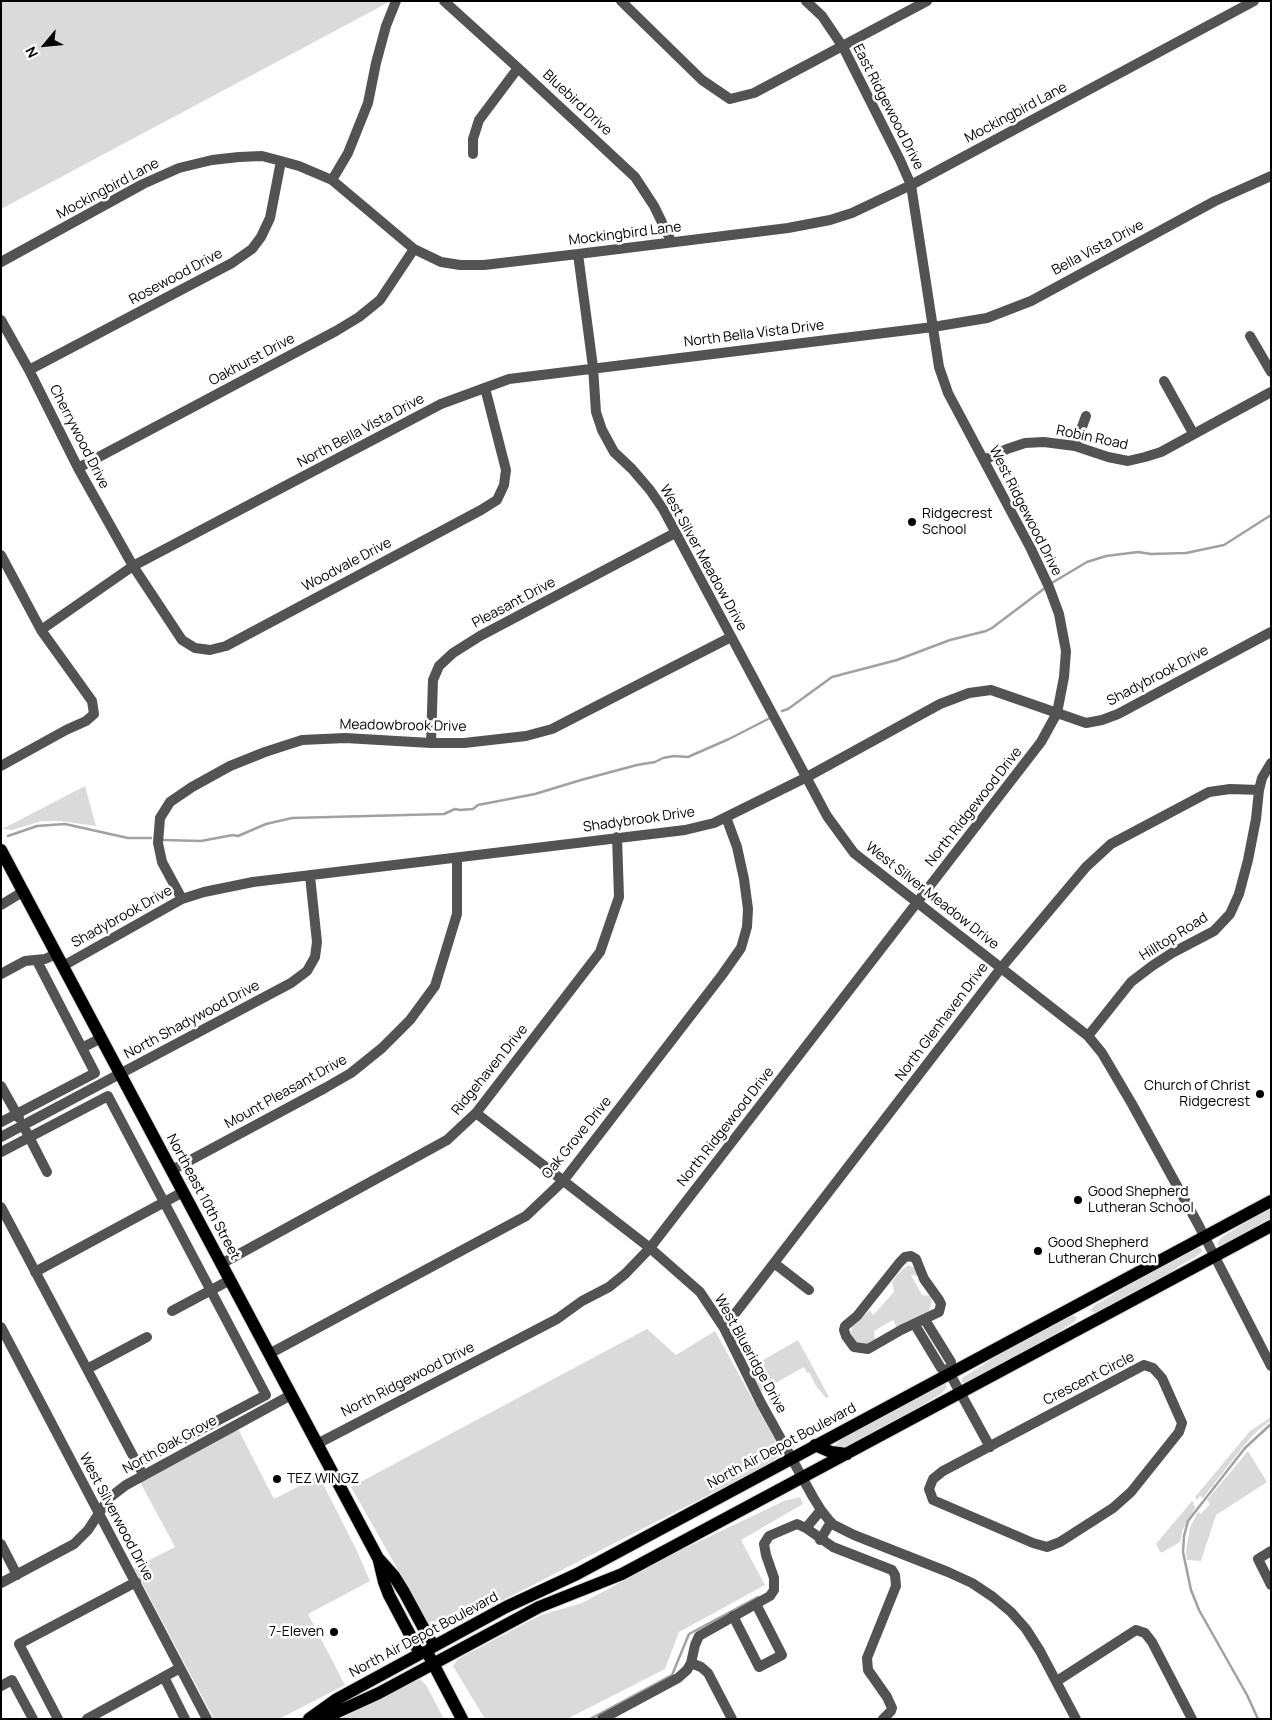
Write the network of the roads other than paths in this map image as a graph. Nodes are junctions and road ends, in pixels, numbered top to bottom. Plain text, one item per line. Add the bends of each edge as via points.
1 (396, 1) edge
2 (444, 1) edge
3 (622, 1) edge
4 (806, 1) edge
5 (927, 1) edge
6 (1254, 1) edge
7 (842, 47) junction
8 (518, 68) junction
9 (474, 154) dead end
10 (281, 161) junction
11 (1271, 176) edge
12 (332, 180) junction
13 (911, 185) junction
14 (671, 241) junction
15 (414, 249) junction
16 (578, 254) junction
17 (1, 262) edge
18 (1, 320) edge
19 (933, 327) junction
20 (1250, 336) dead end
21 (593, 368) junction
22 (29, 370) junction
23 (1271, 372) edge
24 (1164, 381) dead end
25 (484, 388) junction
26 (1271, 392) edge
27 (1086, 416) dead end
28 (1193, 434) junction
29 (1075, 446) junction
30 (984, 460) junction
31 (78, 468) junction
32 (675, 532) junction
33 (1, 555) edge
34 (133, 566) junction
35 (42, 630) junction
36 (1271, 632) edge
37 (732, 637) junction
38 (1056, 713) junction
39 (431, 743) junction
40 (1271, 762) edge
41 (1, 766) edge
42 (807, 777) junction
43 (1259, 790) junction
44 (726, 817) junction
45 (617, 838) junction
46 (1, 850) edge
47 (457, 858) junction
48 (310, 876) junction
49 (24, 891) junction
50 (182, 899) junction
51 (916, 902) junction
52 (1, 905) edge
53 (56, 954) junction
54 (37, 961) junction
55 (63, 966) junction
56 (1001, 968) junction
57 (1, 974) edge
58 (1088, 1036) junction
59 (102, 1038) junction
60 (82, 1048) junction
61 (121, 1074) junction
62 (1, 1086) edge
63 (16, 1114) junction
64 (476, 1114) junction
65 (1, 1122) edge
66 (23, 1126) junction
67 (1, 1137) edge
68 (29, 1137) junction
69 (1, 1152) edge
70 (172, 1170) junction
71 (47, 1172) dead end
72 (564, 1180) junction
73 (183, 1192) junction
74 (1271, 1201) edge
75 (164, 1203) junction
76 (1, 1207) edge
77 (1271, 1226) edge
78 (1204, 1237) junction
79 (650, 1248) junction
80 (1214, 1256) junction
81 (774, 1263) junction
82 (221, 1264) junction
83 (35, 1272) junction
84 (230, 1280) junction
85 (211, 1290) junction
86 (809, 1290) dead end
87 (1079, 1305) junction
88 (172, 1311) dead end
89 (920, 1322) junction
90 (1089, 1324) junction
91 (1, 1328) edge
92 (724, 1328) junction
93 (147, 1338) dead end
94 (269, 1354) junction
95 (1271, 1366) edge
96 (87, 1369) junction
97 (950, 1374) junction
98 (960, 1393) junction
99 (291, 1395) junction
100 (317, 1444) junction
101 (815, 1445) junction
102 (990, 1448) junction
103 (846, 1454) junction
104 (792, 1458) junction
105 (137, 1463) junction
106 (143, 1474) junction
107 (803, 1478) junction
108 (821, 1510) junction
109 (99, 1514) junction
110 (831, 1522) junction
111 (806, 1528) junction
112 (820, 1540) junction
113 (1, 1544) edge
114 (1271, 1551) edge
115 (612, 1555) junction
116 (622, 1574) junction
117 (17, 1575) junction
118 (136, 1582) junction
119 (1, 1583) edge
120 (1271, 1585) edge
121 (756, 1604) junction
122 (733, 1616) junction
123 (426, 1650) junction
124 (692, 1663) junction
125 (433, 1664) junction
126 (180, 1668) junction
127 (164, 1677) junction
128 (1057, 1681) junction
129 (1, 1686) edge
130 (619, 1714) edge
131 (33, 1719) edge
132 (58, 1719) edge
133 (87, 1719) edge
134 (185, 1719) edge
135 (207, 1719) edge
136 (309, 1719) edge
137 (322, 1719) edge
138 (462, 1719) edge
139 (602, 1719) edge
140 (732, 1719) edge
141 (883, 1719) edge
142 (1076, 1719) edge
143 (1192, 1719) edge

1 - 12 street via 386,26 368,103 348,153
2 - 8 street, Bluebird Drive
3 - 7 street via 702,80 730,99 754,93
4 - 7 street, East Ridgewood Drive via 822,16
5 - 7 street
6 - 13 street, Mockingbird Lane
7 - 13 street, East Ridgewood Drive
8 - 9 street via 479,120 473,139
8 - 14 street, Bluebird Drive via 635,177
10 - 12 street, Mockingbird Lane
10 - 17 street, Mockingbird Lane via 262,156 239,156 179,168 143,184
10 - 22 street, Rosewood Drive via 270,218 252,249 232,263
11 - 19 street, Bella Vista Drive via 1215,201 1031,301 987,318
12 - 15 street, Mockingbird Lane
13 - 14 street, Mockingbird Lane via 852,214 830,220
13 - 19 street, East Ridgewood Drive
14 - 16 street, Mockingbird Lane
15 - 16 street, Mockingbird Lane via 442,262 460,265
15 - 31 street, Oakhurst Drive via 380,300 359,317
16 - 21 street, West Silver Meadow Drive
18 - 22 street, Cherrywood Drive
19 - 21 street, North Bella Vista Drive
19 - 30 street, West Ridgewood Drive via 939,367 948,393
20 - 23 street
21 - 25 street, North Bella Vista Drive via 509,379
21 - 32 street, West Silver Meadow Drive via 596,412 602,430 614,452 664,509
22 - 31 street, Cherrywood Drive
24 - 28 street
25 - 34 street, North Bella Vista Drive via 441,404
25 - 34 street, Woodvale Drive via 506,470 497,500 226,646 210,650 195,648 182,640
26 - 28 street, Robin Road
27 - 29 street
28 - 29 street, Robin Road via 1161,452 1128,461
29 - 30 street, Robin Road via 1025,443
30 - 38 street, West Ridgewood Drive via 1045,579 1059,614 1066,651
31 - 34 street, Cherrywood Drive
32 - 37 street, West Silver Meadow Drive
32 - 39 street, Pleasant Drive via 453,653 439,666 433,680
33 - 35 street
34 - 35 street, North Bella Vista Drive
35 - 41 street via 92,701 94,714
36 - 38 street, Shadybrook Drive via 1118,714 1086,723
37 - 39 street, Meadowbrook Drive via 552,729 526,736
37 - 42 street, West Silver Meadow Drive
38 - 42 street, Shadybrook Drive via 991,690 969,693 940,704
38 - 51 street, North Ridgewood Drive via 1041,742
39 - 50 street, Meadowbrook Drive via 345,738 302,740 230,766 192,787 170,802 160,818 158,843 162,862
40 - 43 street
42 - 44 street, Shadybrook Drive
42 - 51 street, West Silver Meadow Drive via 827,816 854,853
43 - 56 street, North Glenhaven Drive via 1209,792 1111,844 1078,877
43 - 58 street, Hilltop Road via 1248,860 1230,914 1214,930 1172,953 1131,982
44 - 45 street, Shadybrook Drive via 685,830
44 - 72 street, Oak Grove Drive via 738,847 748,909 741,948
45 - 47 street, Shadybrook Drive
45 - 64 street, Ridgehaven Drive via 619,897 600,952
46 - 49 main road, Northeast 10th Street
47 - 48 street, Shadybrook Drive
47 - 70 street, Mount Pleasant Drive via 457,914 435,986 410,1020 351,1072
48 - 50 street, Shadybrook Drive via 253,882
48 - 61 street, North Shadywood Drive via 317,942 315,957 307,970 291,983
49 - 52 street
49 - 53 main road, Northeast 10th Street
50 - 55 street, Shadybrook Drive
51 - 56 street, West Silver Meadow Drive
51 - 79 street, North Ridgewood Drive
53 - 54 street
53 - 55 main road, Northeast 10th Street
54 - 57 street via 25,961
54 - 60 street
55 - 59 main road, Northeast 10th Street
56 - 58 street, West Silver Meadow Drive
56 - 81 street, North Glenhaven Drive
58 - 78 street, West Silver Meadow Drive via 1102,1053 1132,1104
59 - 60 street
59 - 61 main road, Northeast 10th Street
60 - 63 street via 95,1073
61 - 66 street, North Shadywood Drive
61 - 70 main road, Northeast 10th Street
62 - 63 street
63 - 65 street
63 - 66 street
64 - 72 street, West Blueridge Drive
64 - 82 street, Ridgehaven Drive via 447,1140
66 - 67 street, North Shadywood Drive
66 - 68 street
68 - 69 street
68 - 71 street
68 - 75 street via 108,1096
70 - 73 main road, Northeast 10th Street
72 - 79 street, West Blueridge Drive
72 - 94 street, Oak Grove Drive via 526,1216
73 - 75 street
73 - 82 main road, Northeast 10th Street
74 - 78 main road, North Air Depot Boulevard
75 - 83 street
75 - 85 street
76 - 83 street
77 - 80 main road
78 - 80 street, West Silver Meadow Drive
78 - 87 main road, North Air Depot Boulevard
79 - 92 street, West Blueridge Drive via 700,1292
79 - 100 street, North Ridgewood Drive via 609,1287 557,1319
80 - 90 main road
80 - 95 street, West Silver Meadow Drive
81 - 86 street
81 - 92 street, North Glenhaven Drive
82 - 84 main road, Northeast 10th Street
83 - 96 street
84 - 85 street
84 - 94 main road, Northeast 10th Street
85 - 88 street
85 - 105 street via 266,1395
87 - 90 main road
87 - 97 main road, North Air Depot Boulevard
89 - 89 street via 939,1312 941,1304 924,1279 916,1259 911,1256 900,1262 844,1330 854,1347 868,1349
89 - 97 street via 940,1368
90 - 98 main road
91 - 109 street, West Silverwood Drive
92 - 104 street, West Blueridge Drive
93 - 96 street
94 - 99 main road, Northeast 10th Street
96 - 105 street
97 - 98 street
97 - 101 main road, North Air Depot Boulevard
98 - 102 street
98 - 103 main road
99 - 100 main road, Northeast 10th Street
99 - 106 street, North Oak Grove
100 - 123 main road, Northeast 10th Street via 378,1558 394,1576 430,1640
101 - 103 main road
101 - 104 main road, North Air Depot Boulevard
102 - 102 street, Crescent Circle via 1144,1365 1153,1368 1162,1378 1182,1423 1171,1442 1113,1508 1047,1547 933,1500 929,1489 933,1479
103 - 107 main road
104 - 107 street, West Blueridge Drive
104 - 115 main road, North Air Depot Boulevard
105 - 106 street
106 - 109 street, North Oak Grove via 109,1498
107 - 108 street, West Blueridge Drive
107 - 116 main road
108 - 110 street, West Blueridge Drive
108 - 111 street
109 - 117 street, North Oak Grove via 74,1544
109 - 118 street, West Silverwood Drive
110 - 112 street
110 - 128 street, West Blueridge Drive via 854,1535 972,1583 992,1597 1026,1629
111 - 112 street
111 - 121 street via 797,1524 769,1536 764,1544 774,1578 774,1590
112 - 141 street via 895,1574 896,1586 867,1658 868,1670 892,1708
113 - 117 street
114 - 120 street via 1258,1559
115 - 116 main road
115 - 123 main road, North Air Depot Boulevard
116 - 125 main road via 539,1607
117 - 119 street, North Oak Grove
118 - 126 street, West Silverwood Drive
118 - 132 street via 19,1644
121 - 122 street
121 - 122 street via 782,1655 759,1667
122 - 124 street via 699,1636 694,1645
123 - 125 main road, Northeast 10th Street
123 - 136 main road, North Air Depot Boulevard via 337,1699
124 - 130 street via 678,1678
124 - 140 street via 708,1673
125 - 137 main road
125 - 138 main road, Northeast 10th Street
126 - 127 street
126 - 135 street, West Silverwood Drive
127 - 133 street
127 - 134 street
128 - 142 street, West Blueridge Drive
128 - 143 street via 1136,1630 1145,1633 1152,1642
129 - 131 street via 12,1680
130 - 139 street

